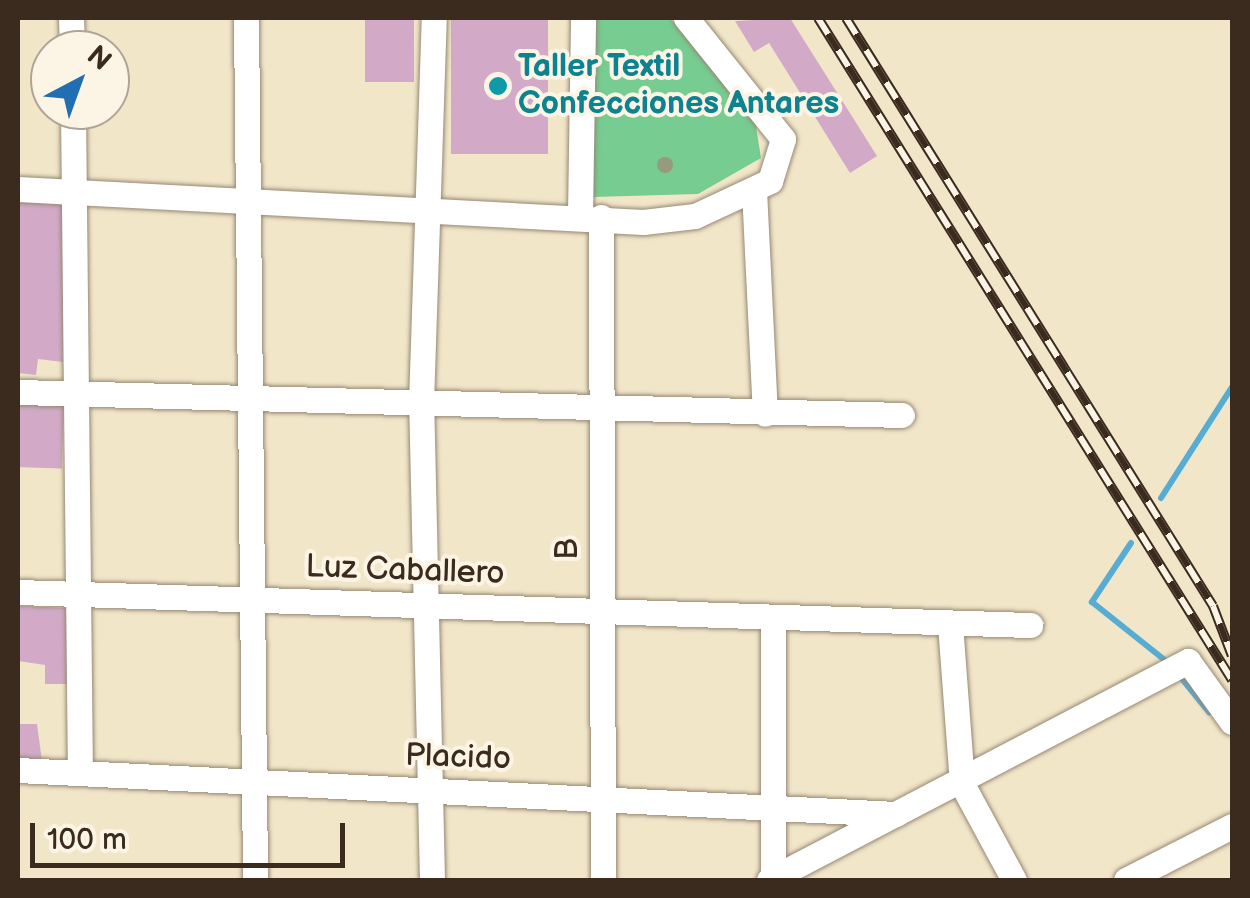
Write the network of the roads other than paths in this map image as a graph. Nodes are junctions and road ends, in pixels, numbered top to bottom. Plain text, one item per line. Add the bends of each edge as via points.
1 (246, 18) edge
2 (434, 18) edge
3 (582, 18) edge
4 (686, 18) edge
5 (74, 130) edge
6 (762, 185) junction
7 (18, 189) edge
8 (76, 193) junction
9 (249, 203) junction
10 (425, 210) junction
11 (590, 215) junction
12 (18, 392) edge
13 (76, 396) junction
14 (251, 399) junction
15 (422, 403) junction
16 (600, 413) junction
17 (765, 414) junction
18 (902, 416) dead end
19 (18, 592) edge
20 (78, 594) junction
21 (253, 599) junction
22 (424, 603) junction
23 (600, 610) junction
24 (774, 621) junction
25 (950, 624) junction
26 (1030, 625) dead end
27 (1232, 722) edge
28 (18, 770) edge
29 (80, 773) junction
30 (253, 784) junction
31 (962, 784) junction
32 (431, 790) junction
33 (600, 797) junction
34 (770, 802) junction
35 (896, 814) junction
36 (1232, 826) edge
37 (255, 880) edge
38 (432, 880) edge
39 (603, 880) edge
40 (771, 880) edge
41 (1014, 880) edge
42 (1126, 880) edge

1 - 9 street
2 - 10 street
3 - 11 street, B
4 - 6 street via 784,139
5 - 8 street
6 - 11 street via 695,216
6 - 17 street
7 - 8 street
8 - 9 street
8 - 13 street
9 - 10 street
9 - 14 street
10 - 11 street
10 - 15 street
11 - 16 street, B
12 - 13 street
13 - 14 street
13 - 20 street
14 - 15 street
14 - 21 street
15 - 16 street
15 - 22 street
16 - 17 street
16 - 23 street, B
17 - 18 street
19 - 20 street, Luz Caballero
20 - 21 street, Luz Caballero
20 - 29 street
21 - 22 street, Luz Caballero
21 - 30 street
22 - 23 street, Luz Caballero
22 - 32 street
23 - 24 street, Luz Caballero
23 - 33 street, B
24 - 25 street, Luz Caballero
24 - 34 street
25 - 26 street, Luz Caballero
25 - 31 street
27 - 31 street via 1179,667
28 - 29 street, Placido
29 - 30 street, Placido
30 - 32 street, Placido
30 - 37 street
31 - 35 street
31 - 41 street
32 - 33 street, Placido
32 - 38 street
33 - 34 street, Placido
33 - 39 street, B
34 - 35 street, Placido
34 - 40 street
35 - 40 street
36 - 42 street

